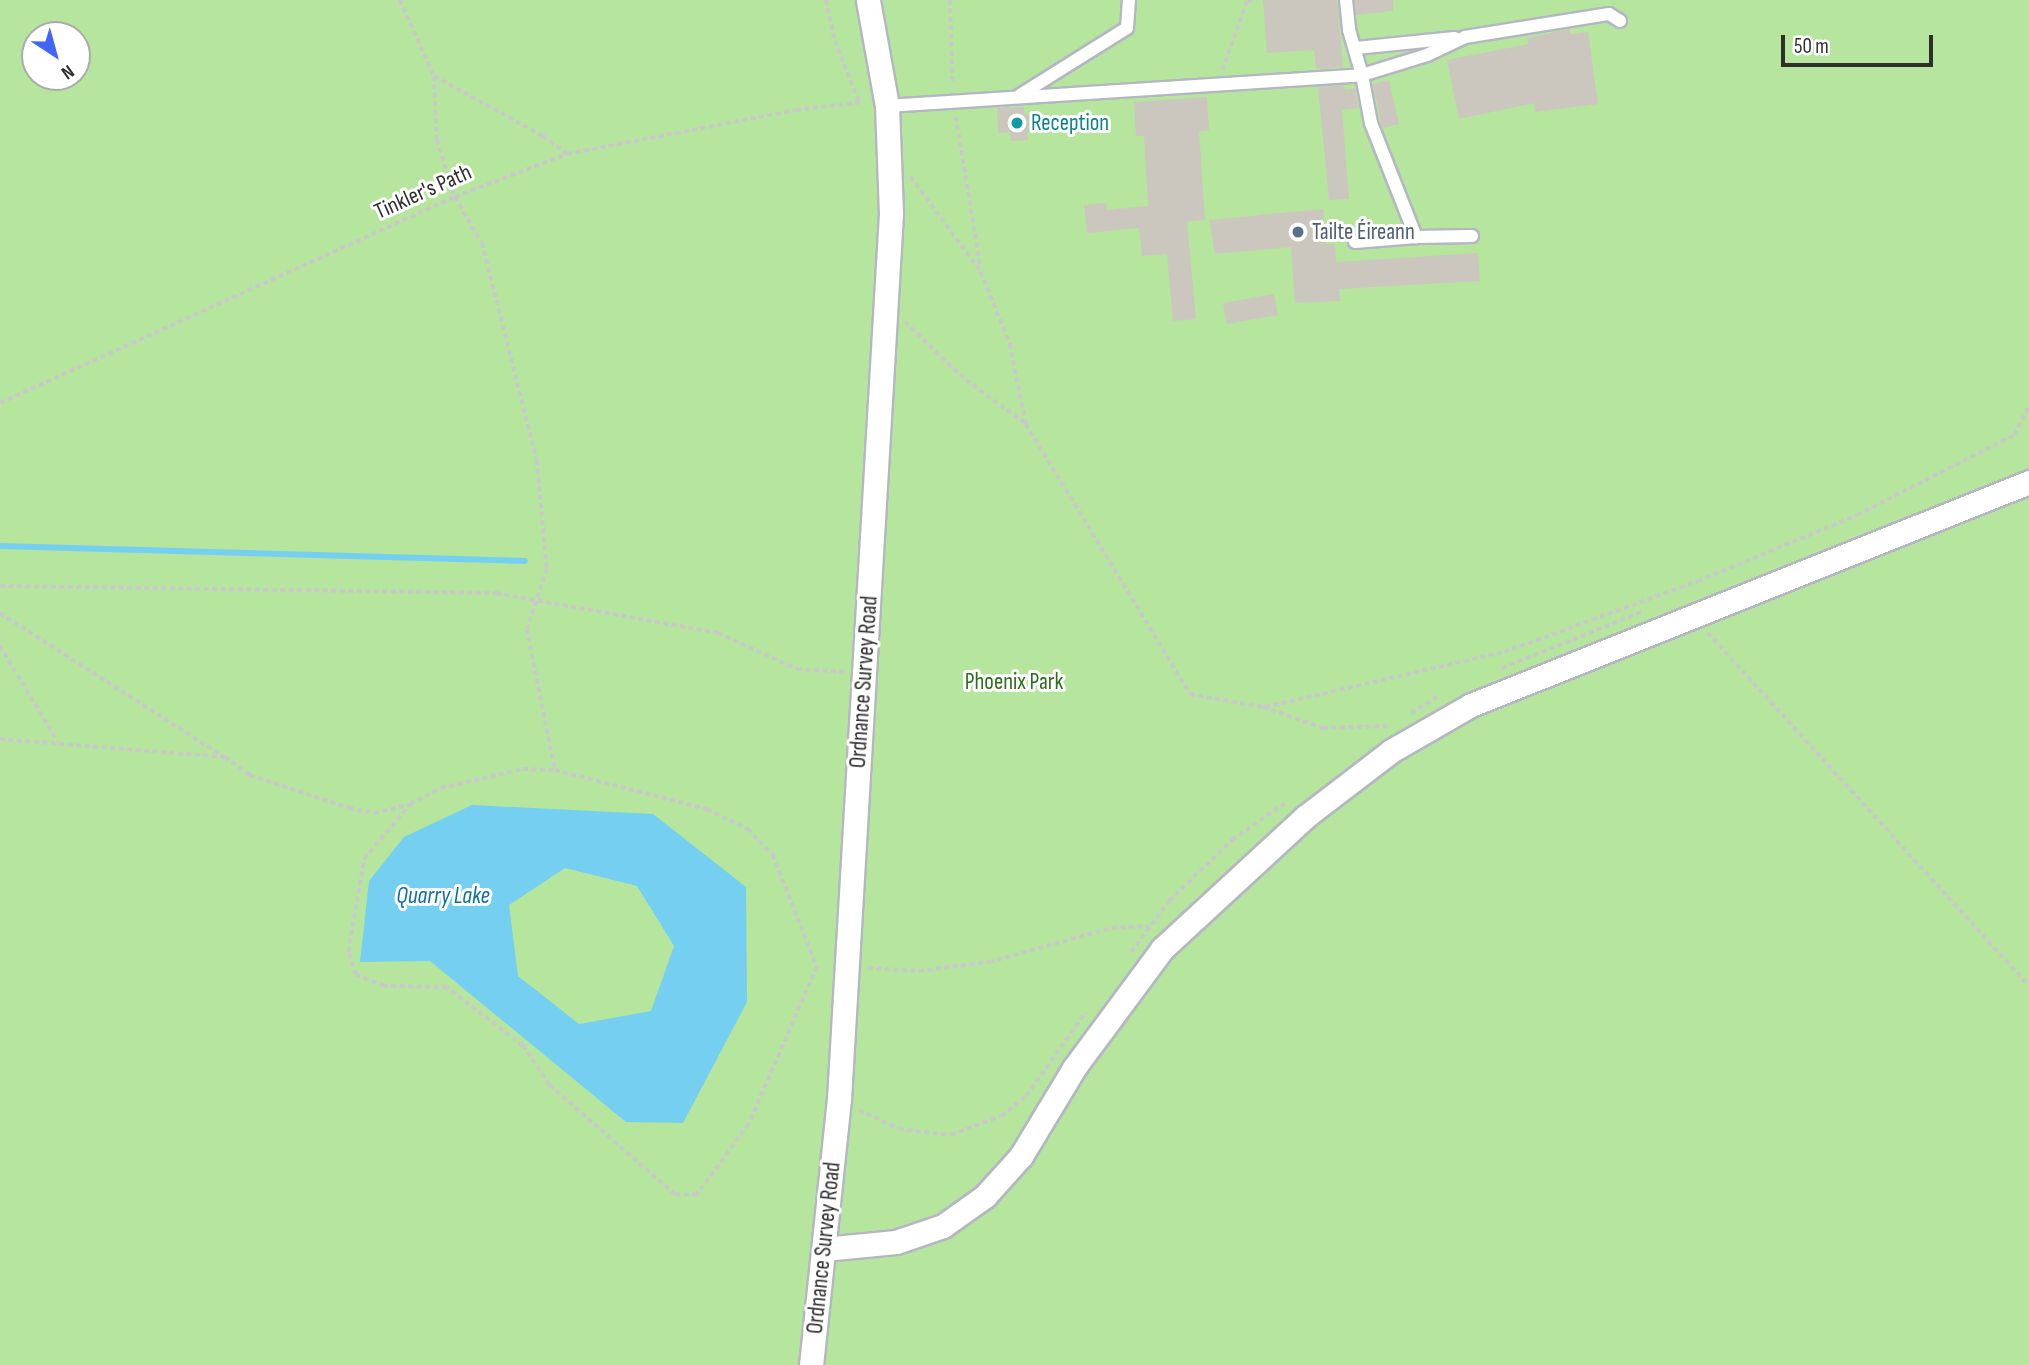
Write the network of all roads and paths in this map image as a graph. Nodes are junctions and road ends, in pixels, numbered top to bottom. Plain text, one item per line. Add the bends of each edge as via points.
1 (400, 0) edge
2 (826, 0) edge
3 (867, 0) edge
4 (950, 0) edge
5 (1129, 0) edge
6 (1257, 0) edge
7 (1346, 0) edge
8 (1608, 0) edge
9 (1465, 37) junction
10 (1356, 48) junction
11 (1362, 75) junction
12 (434, 76) junction
13 (1218, 82) junction
14 (1020, 95) junction
15 (953, 100) junction
16 (859, 101) junction
17 (887, 106) junction
18 (886, 148) junction
19 (567, 154) junction
20 (455, 197) junction
21 (1472, 236) dead end
22 (1416, 237) junction
23 (1355, 242) dead end
24 (981, 272) junction
25 (887, 303) junction
26 (0, 403) edge
27 (2029, 405) edge
28 (1026, 424) junction
29 (2029, 482) edge
30 (0, 586) edge
31 (540, 600) junction
32 (1659, 609) dead end
33 (0, 613) edge
34 (1692, 616) junction
35 (0, 646) edge
36 (1497, 670) dead end
37 (865, 674) junction
38 (1449, 692) dead end
39 (1263, 707) junction
40 (1402, 718) dead end
41 (1380, 734) dead end
42 (0, 739) edge
43 (58, 742) junction
44 (225, 757) junction
45 (555, 771) junction
46 (1293, 798) dead end
47 (410, 804) junction
48 (1150, 926) junction
49 (1124, 962) dead end
50 (846, 967) junction
51 (2029, 986) edge
52 (1094, 1003) dead end
53 (839, 1099) junction
54 (824, 1250) junction
55 (811, 1365) edge

1 - 12 path
2 - 16 path via 835,41
3 - 17 street, Ordnance Survey Road
4 - 15 path
5 - 14 lane via 1126,28
6 - 13 path via 1247,1
7 - 10 lane
8 - 9 lane via 1615,17
9 - 10 lane
9 - 11 lane via 1427,55
10 - 11 lane
11 - 13 lane
11 - 22 lane via 1371,123
12 - 19 path
12 - 20 path via 437,140
13 - 14 lane
14 - 15 lane
15 - 17 lane
15 - 24 path
16 - 17 path, Tinkler's Path
16 - 19 path, Tinkler's Path
17 - 18 street, Ordnance Survey Road
18 - 24 path via 937,206
18 - 25 street, Ordnance Survey Road via 891,214
19 - 20 path, Tinkler's Path
20 - 26 path, Tinkler's Path
20 - 31 path via 482,243 537,461 547,569
21 - 22 lane
22 - 23 lane
24 - 28 path via 1010,344
25 - 28 path via 966,380
25 - 37 street, Ordnance Survey Road
27 - 39 path via 2014,435 1857,515 1698,581 1504,652
28 - 39 path via 1190,694
29 - 34 street
30 - 31 path via 496,593
31 - 37 path via 718,633 797,669
31 - 45 path via 527,629
32 - 36 path via 1632,613
33 - 44 path
34 - 51 path
34 - 54 street via 1471,705 1391,751 1305,817 1162,948 1074,1068 1021,1156 985,1196 943,1226 896,1242
35 - 43 path
37 - 50 street, Ordnance Survey Road
38 - 40 path
39 - 41 path via 1323,727 1391,726
42 - 43 path
43 - 44 path via 139,753
44 - 47 path via 250,775 349,808 374,813
45 - 47 path via 523,769 441,789
45 - 47 path via 707,809 748,829 773,855 817,967 749,1125 698,1195 676,1195 549,1085 523,1046 447,988 384,986 356,975 348,935 364,859
46 - 48 path via 1232,841
48 - 49 path
48 - 50 path via 1112,928 989,962 919,971
50 - 53 street, Ordnance Survey Road
52 - 53 path via 1054,1051 1026,1096 1001,1116 951,1135 889,1125
53 - 54 street, Ordnance Survey Road
54 - 55 street, Ordnance Survey Road

